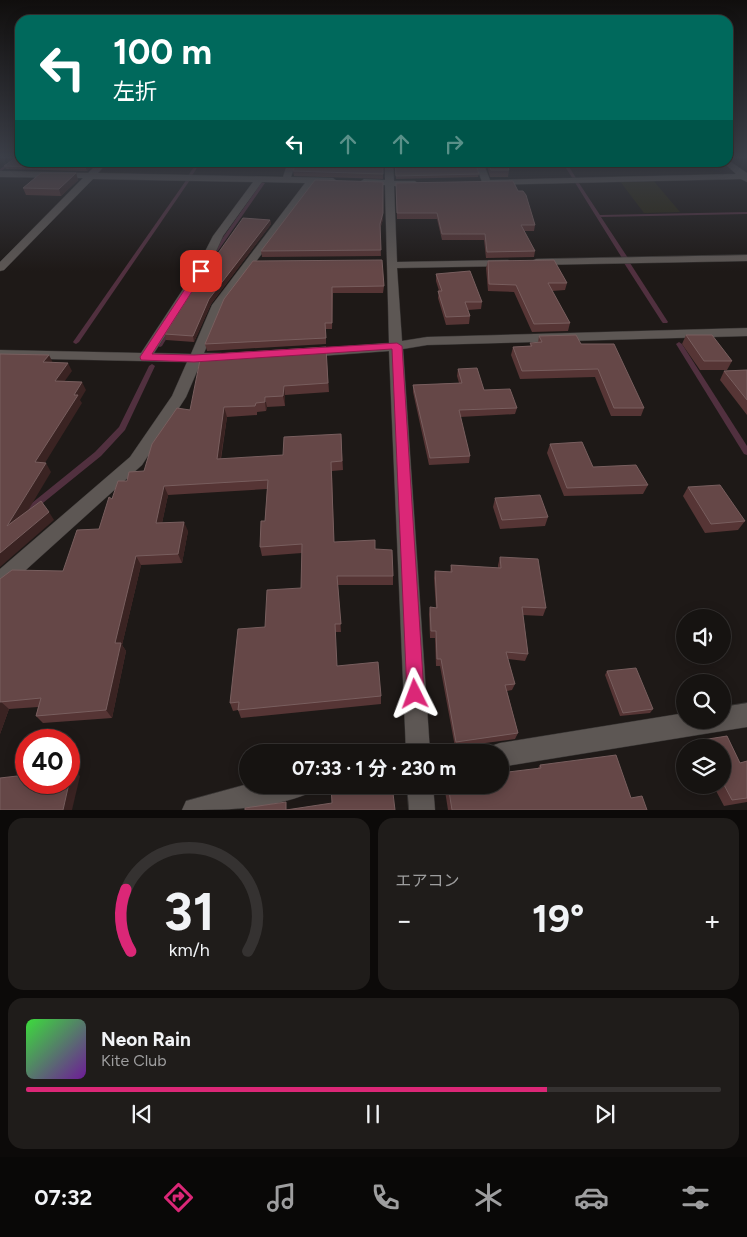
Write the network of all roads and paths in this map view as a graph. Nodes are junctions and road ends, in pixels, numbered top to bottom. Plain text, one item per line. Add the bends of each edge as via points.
1 (71, 196) edge
2 (248, 196) edge
3 (300, 196) edge
4 (390, 196) edge
5 (747, 258) edge
6 (250, 262) junction
7 (269, 262) edge
8 (388, 262) junction
9 (0, 268) edge
10 (746, 334) edge
11 (397, 346) junction
12 (291, 353) edge
13 (0, 354) edge
14 (233, 356) edge
15 (145, 357) junction
16 (194, 358) junction
17 (0, 581) edge
18 (747, 715) edge
19 (731, 718) edge
20 (676, 727) edge
21 (418, 744) edge
22 (509, 754) edge
23 (261, 794) edge
24 (421, 794) edge
25 (194, 810) edge
26 (422, 810) edge

1 - 9 street
2 - 15 street via 218,236 201,271
3 - 6 street
4 - 8 street
5 - 8 street
6 - 7 street
6 - 16 street via 218,305
8 - 11 street
10 - 11 street via 426,341
11 - 12 street
11 - 21 street
13 - 15 street
14 - 16 street
15 - 16 street
16 - 17 street via 179,396 136,462
18 - 19 street
20 - 22 street
23 - 25 street
24 - 26 street

